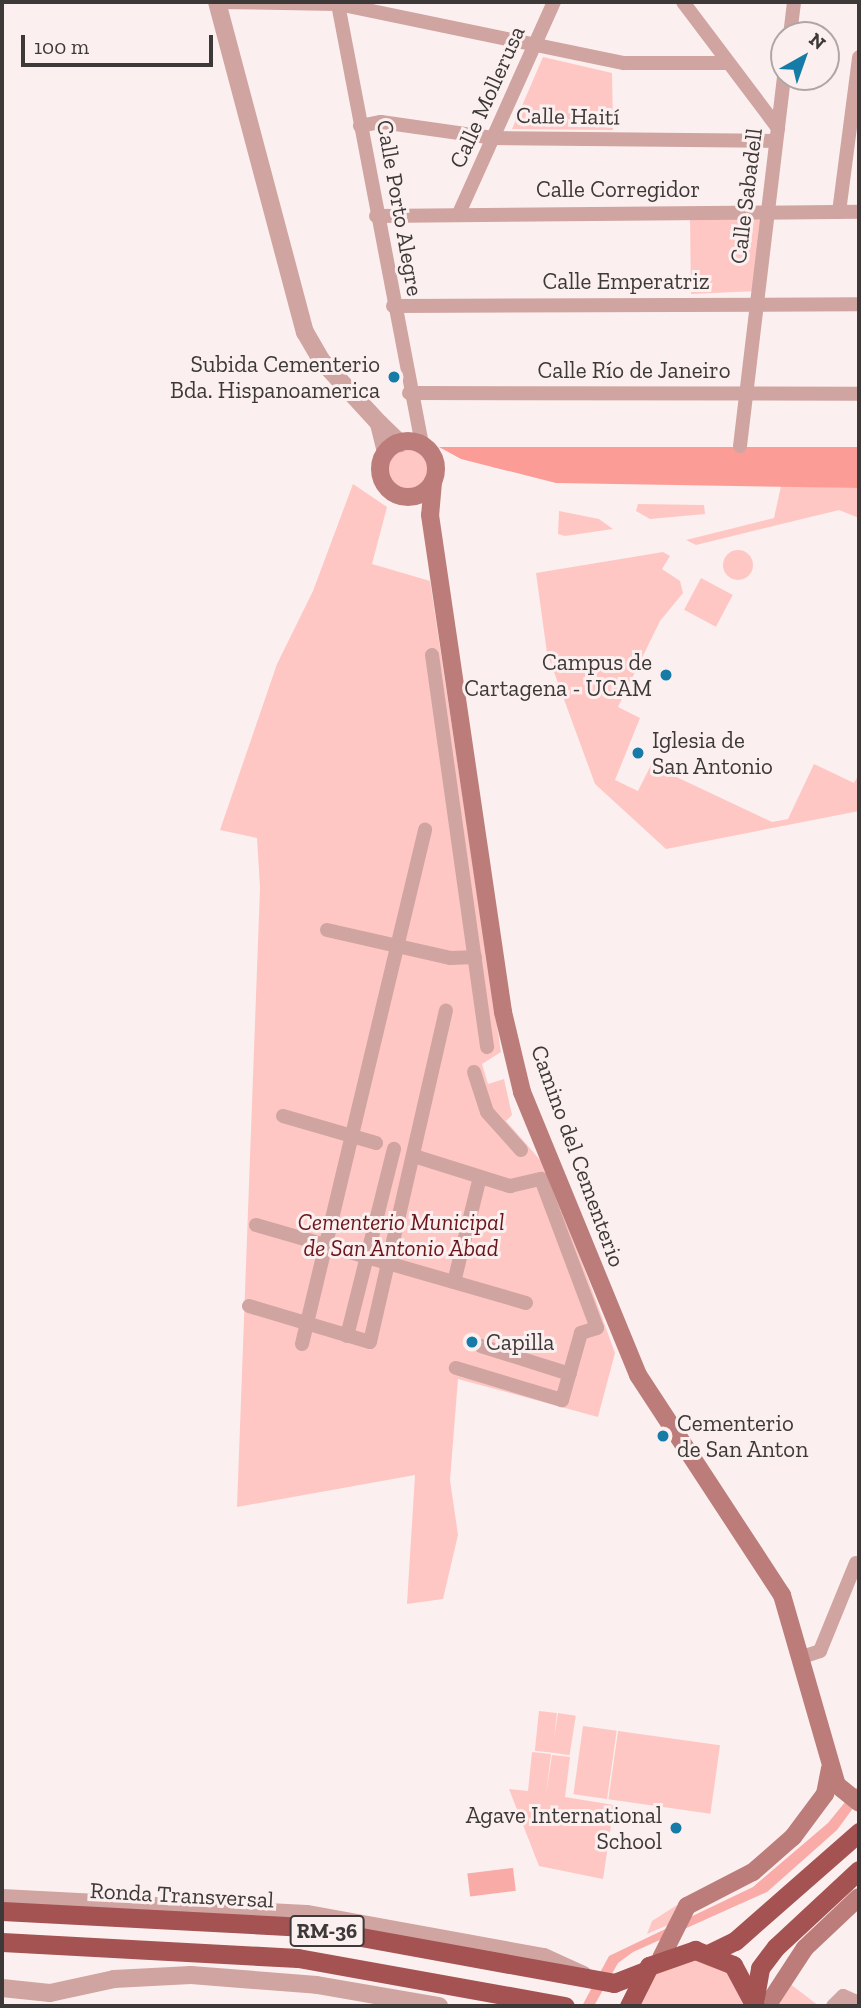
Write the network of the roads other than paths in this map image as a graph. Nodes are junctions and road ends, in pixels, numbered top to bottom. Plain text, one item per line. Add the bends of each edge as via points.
1 (217, 2) edge
2 (554, 2) edge
3 (683, 2) edge
4 (794, 2) edge
5 (338, 4) junction
6 (792, 21) edge
7 (536, 44) junction
8 (859, 57) edge
9 (725, 63) junction
10 (782, 91) edge
11 (360, 125) junction
12 (777, 134) junction
13 (493, 138) junction
14 (460, 211) junction
15 (767, 212) junction
16 (839, 212) junction
17 (859, 212) edge
18 (376, 216) junction
19 (756, 303) junction
20 (859, 304) edge
21 (393, 306) junction
22 (408, 393) junction
23 (745, 393) junction
24 (859, 394) edge
25 (403, 445) junction
26 (740, 446) dead end
27 (433, 482) junction
28 (409, 497) junction
29 (430, 515) junction
30 (432, 656) dead end
31 (425, 830) dead end
32 (327, 930) dead end
33 (399, 947) junction
34 (475, 957) junction
35 (446, 1011) dead end
36 (487, 1046) dead end
37 (474, 1072) dead end
38 (283, 1116) dead end
39 (354, 1136) junction
40 (376, 1143) dead end
41 (394, 1149) dead end
42 (521, 1150) dead end
43 (414, 1156) junction
44 (480, 1177) junction
45 (256, 1225) dead end
46 (328, 1246) junction
47 (368, 1257) junction
48 (389, 1262) junction
49 (454, 1282) junction
50 (526, 1303) dead end
51 (249, 1306) dead end
52 (308, 1324) junction
53 (347, 1336) junction
54 (302, 1344) dead end
55 (481, 1346) dead end
56 (456, 1368) dead end
57 (570, 1374) junction
58 (856, 1563) dead end
59 (802, 1657) junction
60 (831, 1761) junction
61 (858, 1803) edge
62 (807, 1822) junction
63 (859, 1832) edge
64 (859, 1870) edge
65 (2, 1896) edge
66 (859, 1898) edge
67 (2, 1911) edge
68 (681, 1919) junction
69 (2, 1942) edge
70 (705, 1952) junction
71 (661, 1958) junction
72 (645, 1971) junction
73 (598, 1980) junction
74 (2, 1988) edge
75 (51, 1999) edge
76 (838, 2001) edge
77 (859, 2003) edge
78 (759, 2005) edge
79 (439, 2006) edge
80 (565, 2006) edge
81 (629, 2006) edge

1 - 5 street
1 - 25 street via 305,332 321,360
2 - 7 street, Calle Mollerusa
3 - 9 street
4 - 6 street
5 - 7 street
5 - 11 street, Calle Porto Alegre
7 - 9 street via 624,63
7 - 13 street, Calle Mollerusa
8 - 16 street
9 - 12 street
10 - 12 street, Calle Sabadell
11 - 13 street, Calle Haití via 381,122
11 - 18 street, Calle Porto Alegre
12 - 13 street, Calle Haití
12 - 15 street, Calle Sabadell
13 - 14 street, Calle Mollerusa
14 - 15 street, Calle Corregidor
14 - 18 street, Calle Corregidor
15 - 16 street, Calle Corregidor
15 - 19 street, Calle Sabadell
16 - 17 street, Calle Corregidor
18 - 21 street, Calle Porto Alegre
19 - 20 street, Calle Emperatriz
19 - 21 street, Calle Emperatriz
19 - 23 street, Calle Sabadell
21 - 22 street, Calle Porto Alegre
22 - 23 street, Calle Río de Janeiro
22 - 25 street, Calle Porto Alegre via 414,422
23 - 24 street, Calle Río de Janeiro
23 - 26 street, Calle Sabadell
25 - 27 main road via 435,462
25 - 28 main road via 384,482
27 - 28 main road
27 - 29 main road, Camino del Cementerio
28 - 29 main road via 423,502
29 - 59 main road, Camino del Cementerio via 503,1012 522,1092 626,1351 778,1586
30 - 34 street
31 - 33 street
32 - 33 street
33 - 34 street
33 - 39 street
34 - 36 street
35 - 43 street
37 - 42 street via 487,1112
38 - 39 street
39 - 40 street
39 - 46 street
41 - 47 street
43 - 44 street
43 - 48 street
44 - 49 street
44 - 57 street via 510,1186 541,1179 597,1328 580,1333
45 - 46 street
46 - 47 street
46 - 52 street
47 - 48 street
47 - 53 street
48 - 49 street
48 - 53 street via 370,1342
49 - 50 street
51 - 52 street
52 - 53 street
52 - 54 street
55 - 57 street
56 - 57 street via 562,1400
58 - 59 street via 820,1651
59 - 60 main road, Camino del Cementerio
60 - 61 main road, Camino del Cementerio via 840,1790
60 - 62 main road via 825,1794
61 - 62 main road
62 - 68 main road via 759,1867 691,1903
63 - 70 highway, RM-36 via 735,1941
64 - 78 highway via 767,1958
65 - 73 street via 307,1912 544,1955
66 - 78 main road via 805,1948
67 - 73 highway, Ronda Transversal / RM-36 via 306,1927
68 - 70 main road
68 - 71 main road
69 - 80 highway, RM-36 via 299,1958
70 - 71 highway, RM-36
70 - 78 highway via 741,1973
71 - 72 highway, RM-36
72 - 73 highway, Ronda Transversal / RM-36 via 625,1983
72 - 81 highway, RM-36
74 - 75 street
75 - 79 street via 114,1979 191,1975 317,1984
76 - 77 street

